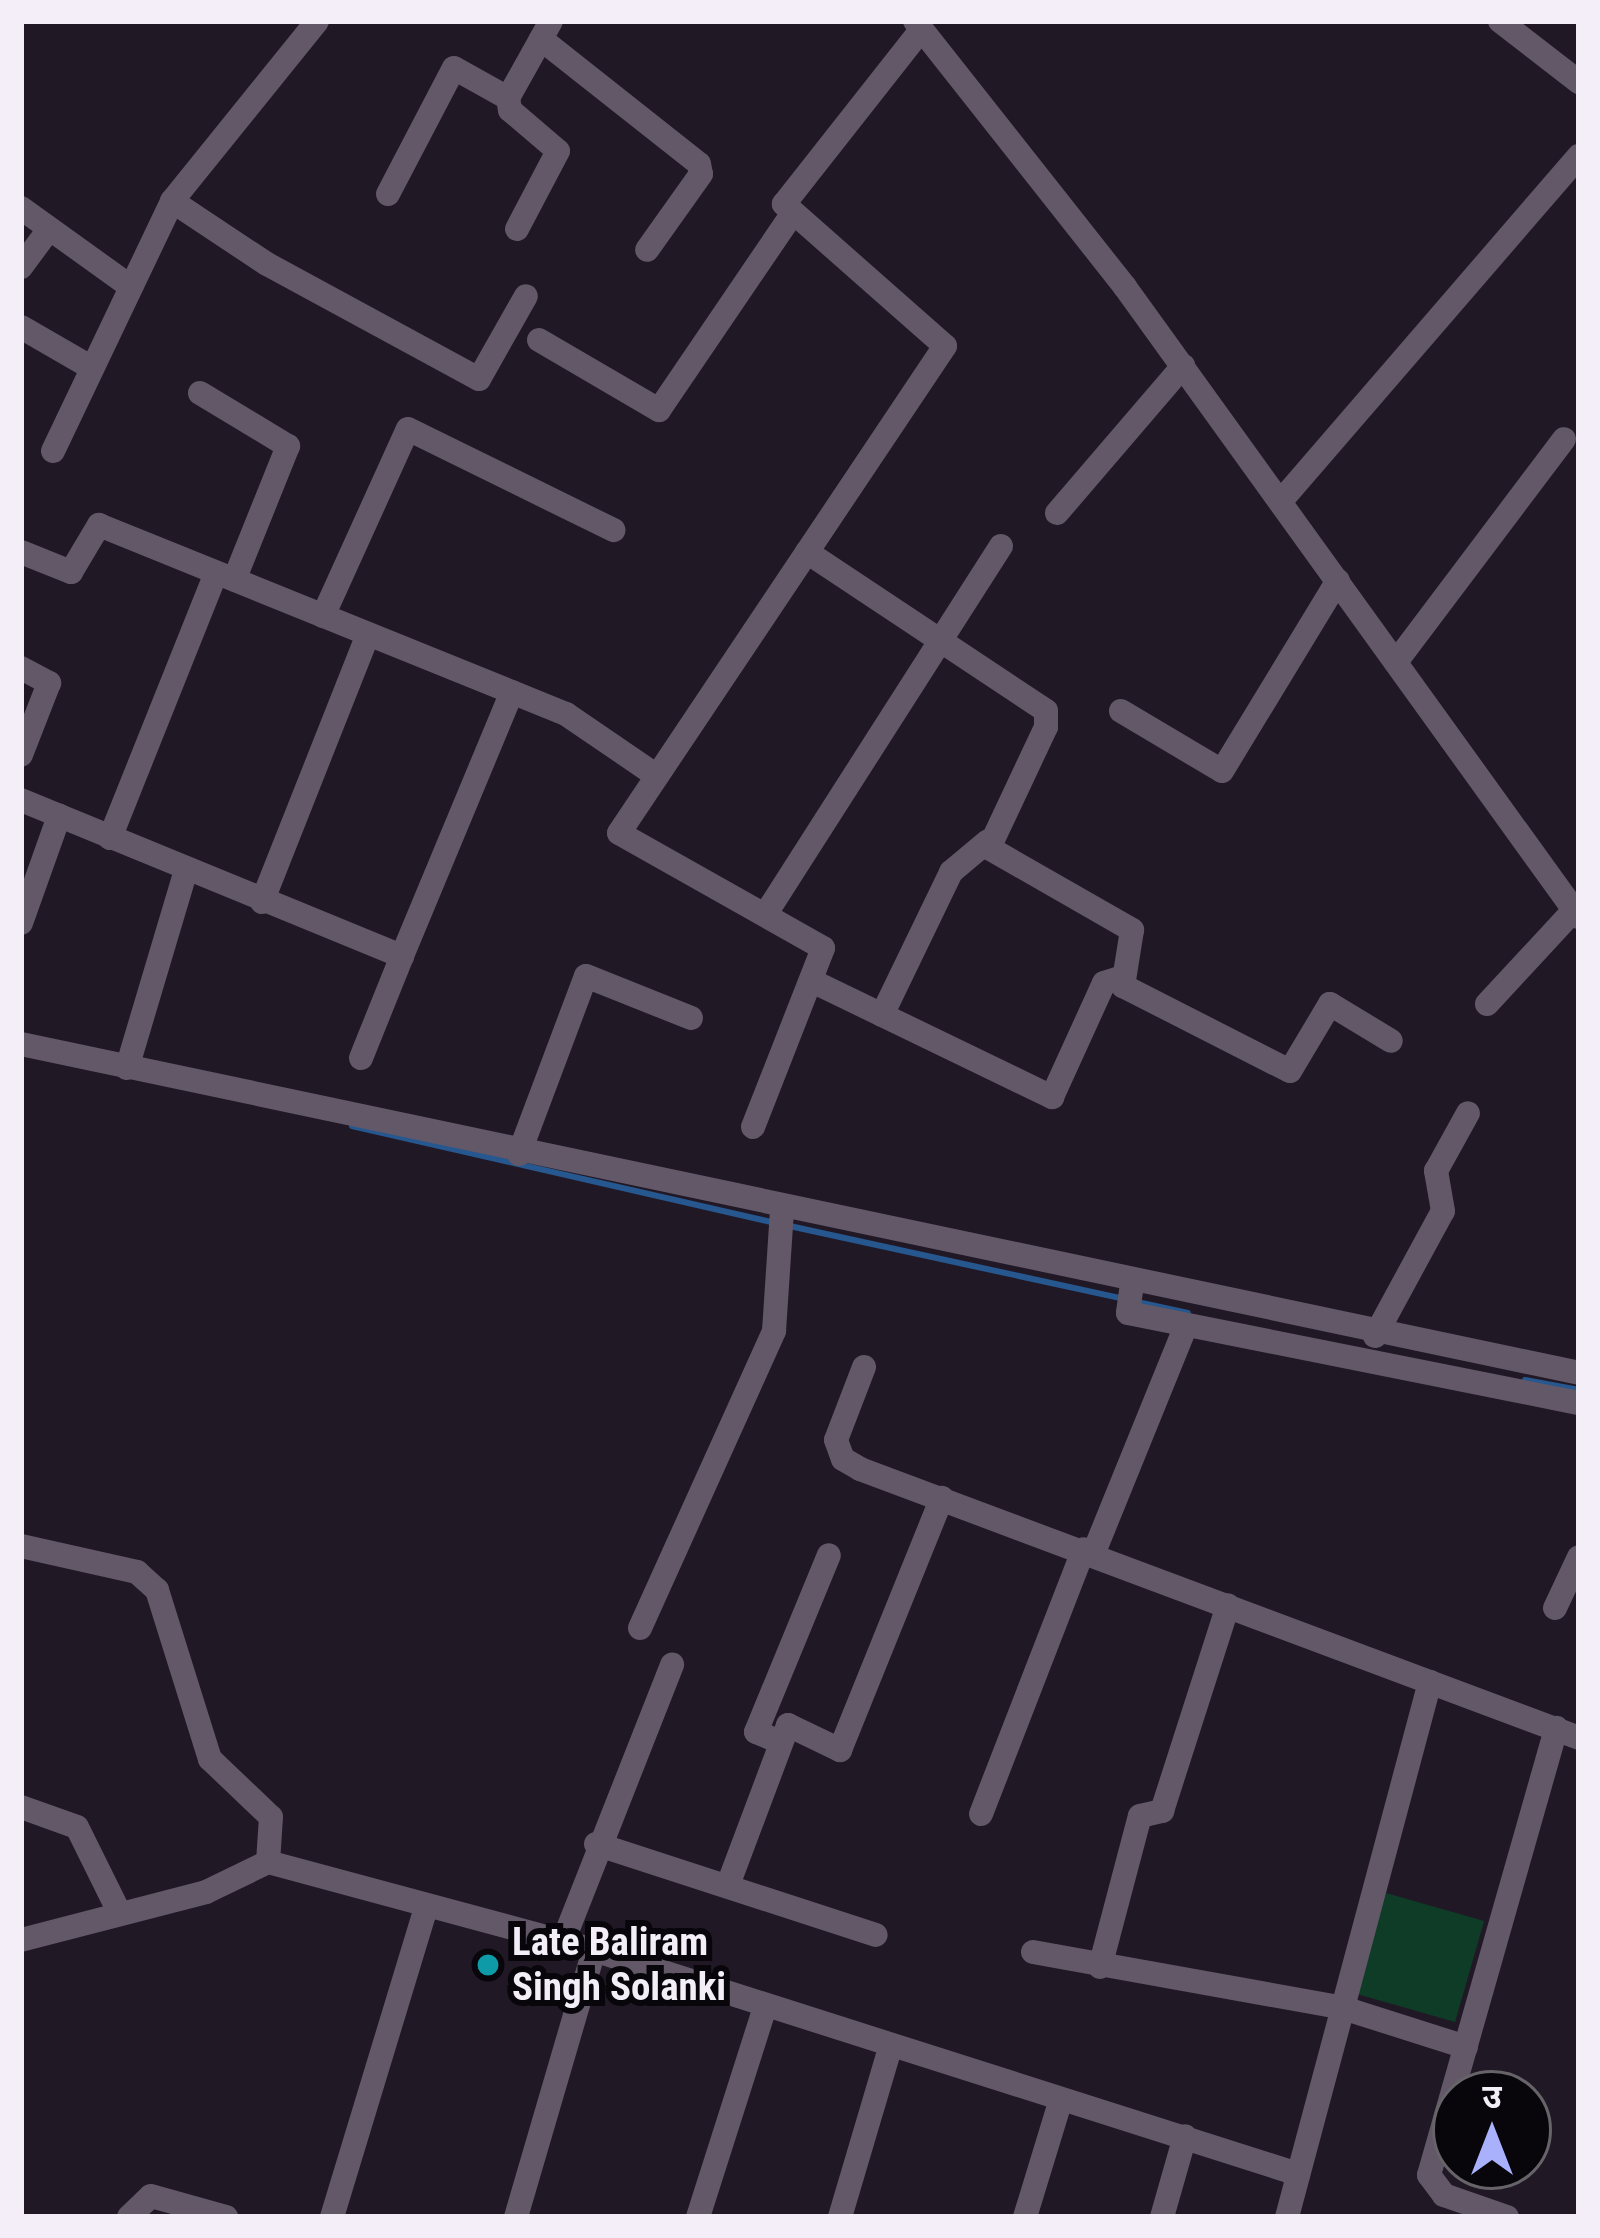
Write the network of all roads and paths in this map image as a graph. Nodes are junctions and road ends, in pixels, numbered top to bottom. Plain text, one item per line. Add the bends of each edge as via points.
1 (317, 21) edge
2 (1500, 21) edge
3 (918, 26) edge
4 (546, 30) edge
5 (1579, 82) edge
6 (508, 98) junction
7 (1579, 156) edge
8 (388, 194) dead end
9 (172, 201) junction
10 (21, 208) edge
11 (792, 214) junction
12 (517, 229) dead end
13 (47, 232) junction
14 (647, 250) dead end
15 (21, 267) edge
16 (131, 286) junction
17 (526, 296) dead end
18 (21, 327) edge
19 (539, 340) dead end
20 (1183, 366) junction
21 (92, 368) junction
22 (200, 393) dead end
23 (1564, 439) dead end
24 (53, 451) dead end
25 (1281, 501) junction
26 (1058, 513) dead end
27 (613, 530) dead end
28 (1001, 547) dead end
29 (21, 552) edge
30 (807, 552) junction
31 (225, 577) junction
32 (1338, 580) junction
33 (323, 616) junction
34 (368, 634) junction
35 (940, 641) junction
36 (1396, 662) junction
37 (21, 668) edge
38 (512, 692) junction
39 (1121, 711) dead end
40 (21, 755) edge
41 (657, 776) junction
42 (21, 800) edge
43 (58, 816) junction
44 (110, 838) junction
45 (988, 841) junction
46 (186, 870) junction
47 (262, 902) junction
48 (1576, 913) edge
49 (765, 915) junction
50 (21, 923) edge
51 (402, 956) junction
52 (1119, 978) junction
53 (812, 981) junction
54 (1487, 1004) dead end
55 (882, 1015) junction
56 (691, 1018) dead end
57 (1391, 1040) dead end
58 (21, 1044) edge
59 (362, 1058) dead end
60 (128, 1068) junction
61 (1468, 1114) dead end
62 (753, 1126) dead end
63 (519, 1154) junction
64 (780, 1220) junction
65 (1130, 1295) junction
66 (1186, 1325) junction
67 (1375, 1336) junction
68 (864, 1367) dead end
69 (1579, 1373) edge
70 (1579, 1402) edge
71 (942, 1498) junction
72 (21, 1546) edge
73 (1089, 1550) junction
74 (829, 1555) dead end
75 (1579, 1557) edge
76 (1228, 1605) junction
77 (1556, 1608) dead end
78 (640, 1628) dead end
79 (672, 1665) dead end
80 (1430, 1682) junction
81 (1568, 1733) edge
82 (780, 1742) junction
83 (21, 1807) edge
84 (981, 1814) dead end
85 (596, 1844) junction
86 (268, 1862) junction
87 (728, 1885) junction
88 (426, 1908) junction
89 (118, 1912) junction
90 (877, 1935) dead end
91 (21, 1940) edge
92 (564, 1940) junction
93 (594, 1950) junction
94 (1033, 1952) dead end
95 (1100, 1966) junction
96 (765, 2007) junction
97 (1342, 2008) junction
98 (1466, 2047) junction
99 (890, 2048) junction
100 (1061, 2099) junction
101 (1184, 2137) junction
102 (1298, 2174) junction
103 (1492, 2215) edge
104 (129, 2217) edge
105 (226, 2217) edge
106 (332, 2217) edge
107 (516, 2217) edge
108 (698, 2217) edge
109 (840, 2217) edge
110 (1025, 2217) edge
111 (1162, 2217) edge
112 (1287, 2217) edge

1 - 9 street
2 - 5 street
3 - 11 street via 786,200
3 - 20 street
4 - 6 street
4 - 14 street via 699,164 701,174
6 - 8 street via 454,68
6 - 12 street via 510,110 558,151
7 - 25 street
9 - 16 street
9 - 17 street via 267,264 479,380
10 - 13 street
11 - 19 street via 659,410
11 - 30 street via 947,341
13 - 15 street
13 - 16 street
16 - 21 street
18 - 21 street
20 - 25 street
20 - 26 street
21 - 24 street
22 - 31 street via 288,446
23 - 36 street
25 - 32 street
27 - 33 street via 408,429
28 - 35 street
29 - 31 street via 71,572 99,525
30 - 35 street
30 - 41 street
31 - 33 street
31 - 44 street
32 - 36 street
32 - 39 street via 1222,771
33 - 34 street
34 - 38 street
34 - 47 street
35 - 45 street via 1046,711 1046,727
35 - 49 street
36 - 48 street
37 - 40 street via 49,687
38 - 41 street via 566,714
38 - 51 street
41 - 49 street via 619,836
42 - 43 street
43 - 44 street
43 - 50 street
44 - 46 street
45 - 52 street via 1132,930
45 - 55 street via 951,872
46 - 47 street
46 - 60 street
47 - 51 street
48 - 54 street
49 - 53 street via 823,948
51 - 59 street
52 - 55 street via 1104,983 1052,1097
52 - 57 street via 1291,1071 1330,1004
53 - 55 street
53 - 62 street
56 - 63 street via 586,976
58 - 60 street
60 - 63 street
61 - 67 street via 1436,1171 1443,1211
63 - 64 street
64 - 65 street
64 - 78 street via 775,1330
65 - 66 street
65 - 67 street
66 - 70 street
66 - 73 street
67 - 69 street
68 - 71 street via 836,1440 843,1459
71 - 73 street
71 - 82 street via 840,1750 788,1725
72 - 86 street via 136,1572 158,1590 201,1742 218,1771 271,1817
73 - 76 street
73 - 84 street
74 - 82 street via 755,1732
75 - 77 street
76 - 80 street
76 - 95 street via 1164,1806 1139,1816
79 - 85 street
80 - 81 street
80 - 97 street
81 - 98 street
82 - 87 street
83 - 89 street via 76,1827
85 - 87 street
85 - 92 street
86 - 88 street
86 - 89 street via 234,1882
87 - 90 street
88 - 92 street
88 - 106 street
89 - 91 street
92 - 93 street
93 - 96 street
93 - 107 street
94 - 95 street
95 - 97 street
96 - 99 street
96 - 108 street
97 - 98 street
97 - 102 street
98 - 103 street via 1429,2175 1444,2195
99 - 100 street
99 - 109 street
100 - 101 street
100 - 110 street
101 - 102 street
101 - 111 street
102 - 112 street
104 - 105 street via 151,2196

